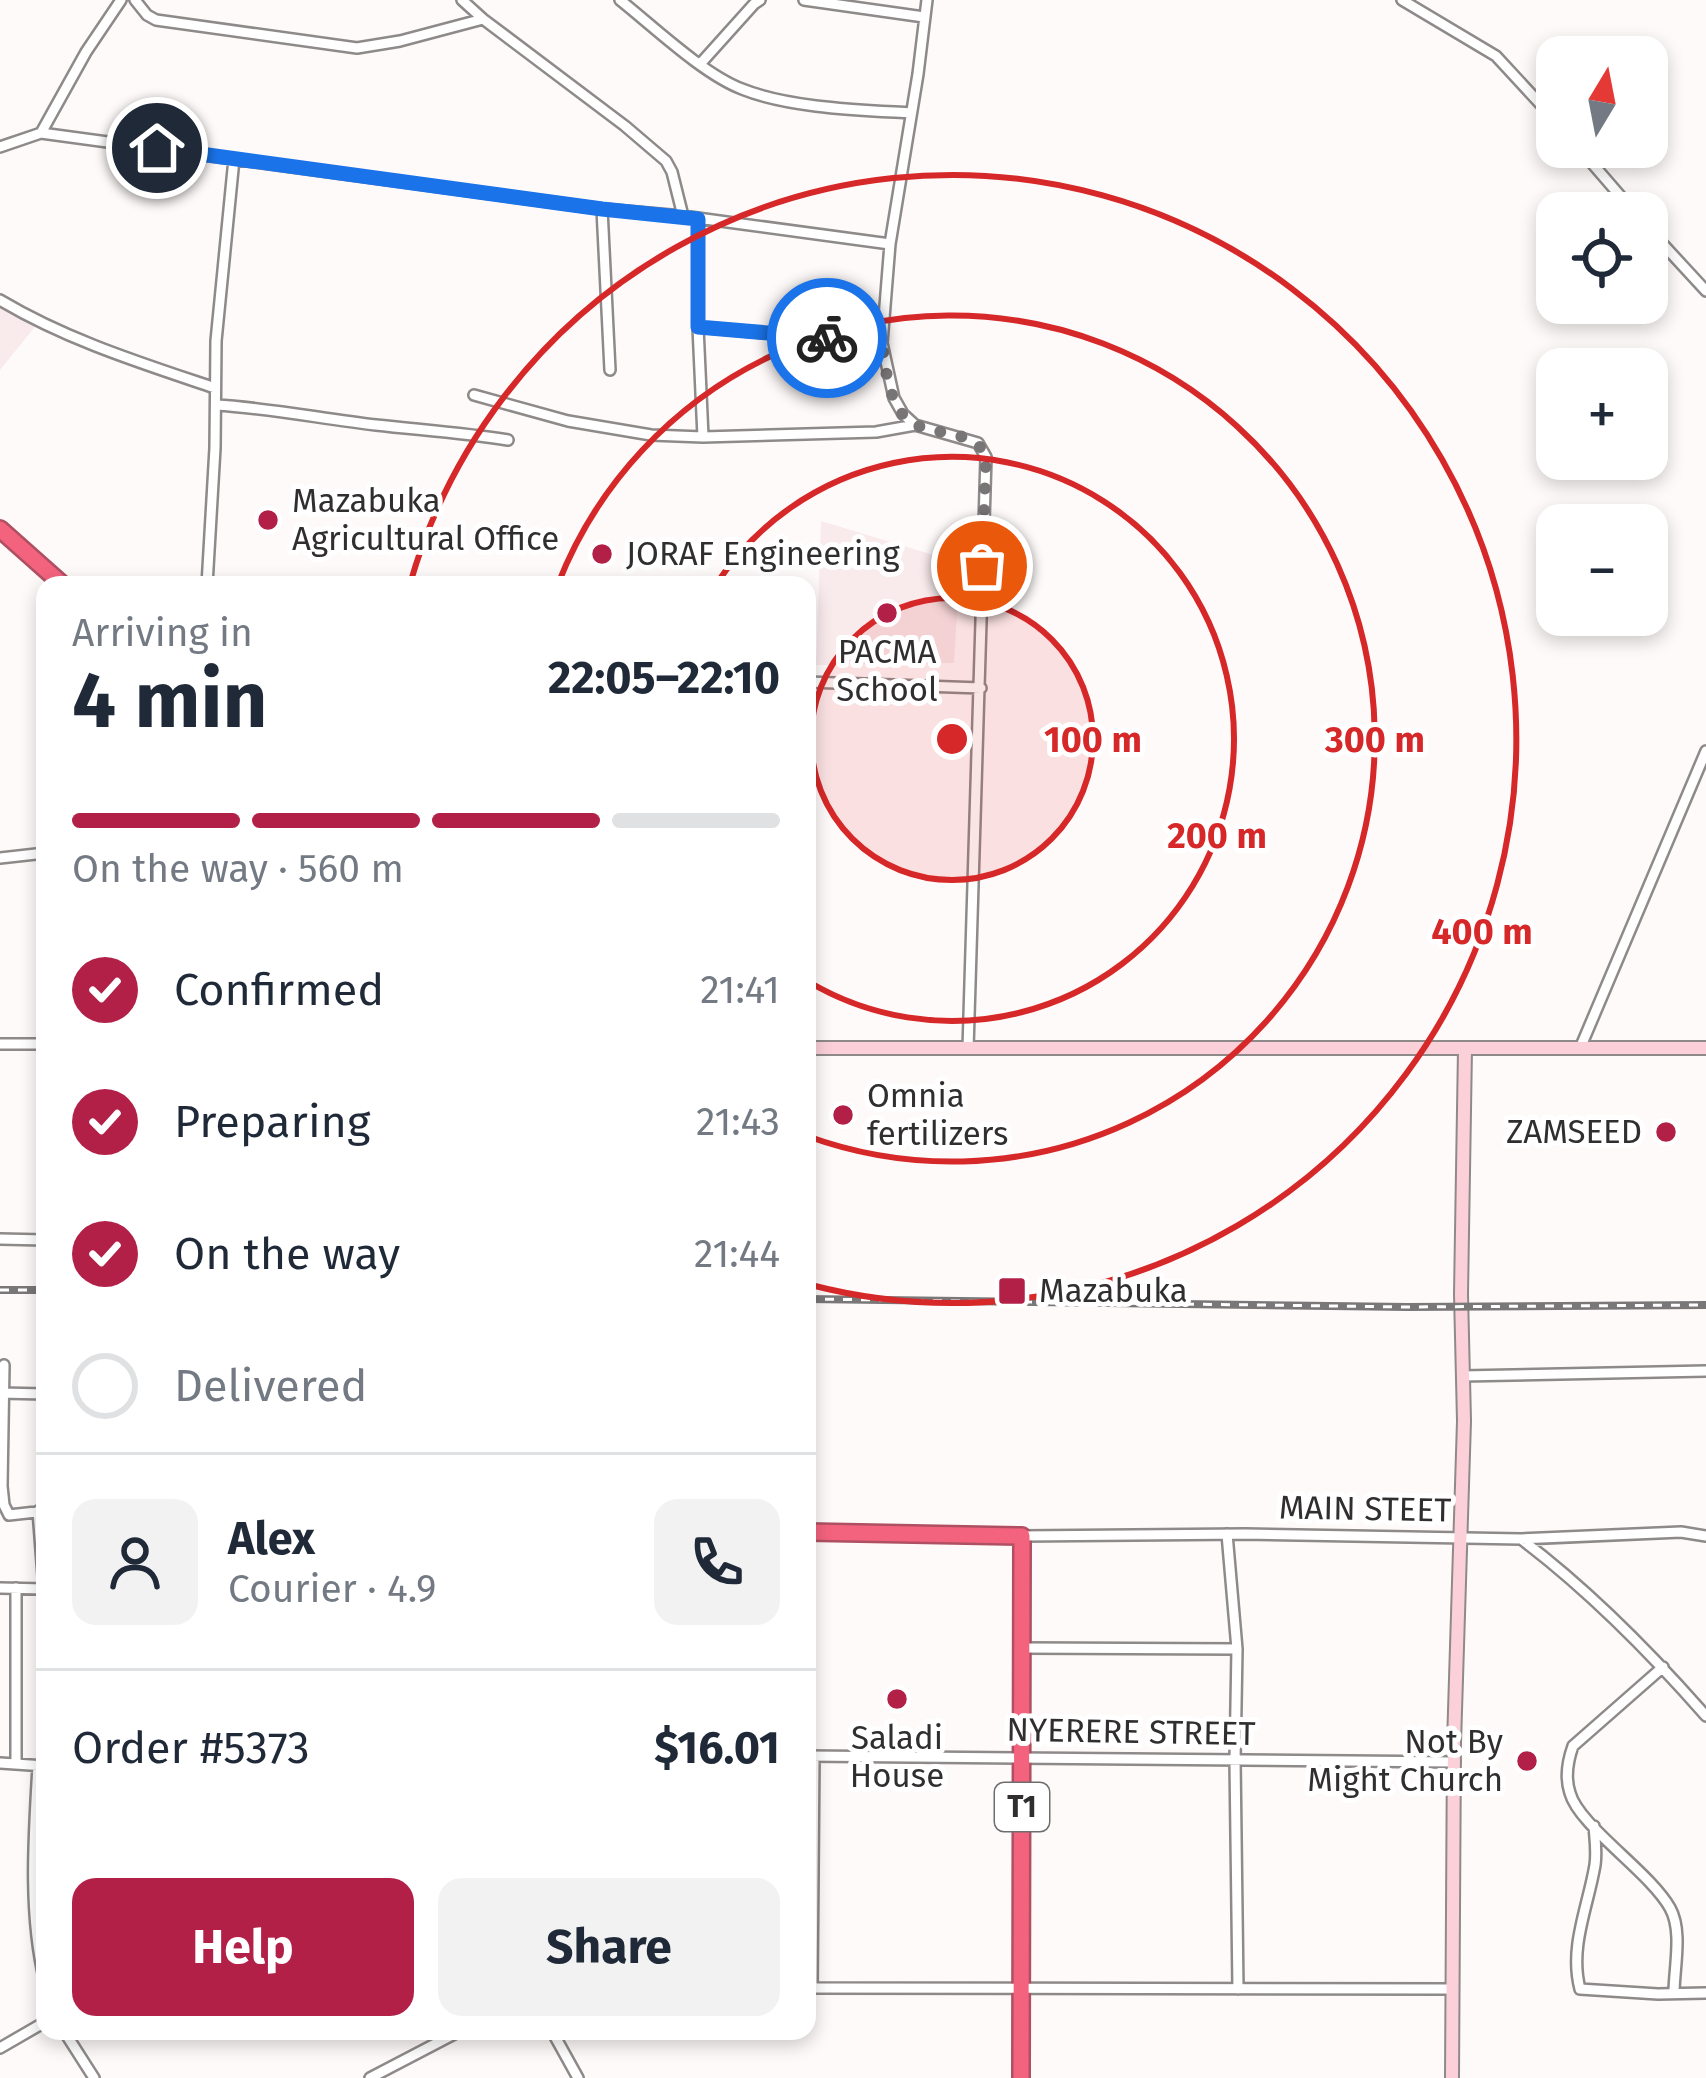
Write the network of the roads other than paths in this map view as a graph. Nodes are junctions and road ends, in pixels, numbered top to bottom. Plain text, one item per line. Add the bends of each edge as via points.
1 (121, 0) edge
2 (135, 0) edge
3 (463, 0) edge
4 (760, 0) edge
5 (804, 0) edge
6 (927, 0) edge
7 (1402, 0) edge
8 (624, 1) edge
9 (924, 17) junction
10 (483, 19) junction
11 (701, 63) junction
12 (1536, 99) edge
13 (911, 112) junction
14 (41, 133) junction
15 (0, 147) edge
16 (234, 159) junction
17 (1596, 168) edge
18 (1617, 192) edge
19 (602, 209) junction
20 (683, 216) junction
21 (698, 219) junction
22 (890, 244) junction
23 (1668, 250) edge
24 (1706, 291) edge
25 (0, 300) edge
26 (698, 327) junction
27 (882, 343) junction
28 (610, 370) dead end
29 (214, 388) junction
30 (474, 395) dead end
31 (217, 405) junction
32 (915, 425) junction
33 (703, 437) junction
34 (508, 440) dead end
35 (0, 529) edge
36 (52, 576) edge
37 (207, 576) edge
38 (816, 682) edge
39 (981, 688) junction
40 (1706, 751) edge
41 (36, 854) edge
42 (0, 858) edge
43 (0, 1043) edge
44 (36, 1044) edge
45 (1581, 1046) junction
46 (816, 1048) edge
47 (968, 1048) junction
48 (1706, 1048) edge
49 (1465, 1049) junction
50 (0, 1239) edge
51 (36, 1240) edge
52 (4, 1365) dead end
53 (1706, 1371) edge
54 (1462, 1376) junction
55 (2, 1393) edge
56 (36, 1394) edge
57 (36, 1512) edge
58 (5, 1515) edge
59 (816, 1532) edge
60 (1227, 1534) junction
61 (1022, 1536) junction
62 (1706, 1536) edge
63 (1461, 1538) junction
64 (1521, 1539) junction
65 (0, 1588) edge
66 (16, 1588) junction
67 (36, 1589) edge
68 (1022, 1648) junction
69 (1237, 1649) junction
70 (1663, 1667) junction
71 (1706, 1716) edge
72 (816, 1756) edge
73 (1022, 1757) junction
74 (1234, 1760) junction
75 (1455, 1762) junction
76 (0, 1763) edge
77 (16, 1764) junction
78 (36, 1766) edge
79 (36, 1818) edge
80 (1594, 1826) junction
81 (36, 1887) edge
82 (816, 1988) edge
83 (1022, 1989) junction
84 (1238, 1989) junction
85 (1451, 1989) junction
86 (1674, 1993) junction
87 (1706, 1993) edge
88 (36, 2027) edge
89 (70, 2040) edge
90 (443, 2040) edge
91 (557, 2040) edge
92 (0, 2048) edge
93 (94, 2078) edge
94 (370, 2078) edge
95 (578, 2078) edge
96 (1021, 2078) edge
97 (1452, 2078) edge

1 - 14 street
2 - 10 street via 156,20 357,48
3 - 10 street
4 - 11 street
5 - 9 street
6 - 9 street
7 - 12 street via 1496,56
8 - 11 street
9 - 13 street
10 - 20 street via 666,161
11 - 13 street via 764,95
13 - 22 street
14 - 15 street
14 - 16 street
16 - 19 street
16 - 29 street
17 - 18 street
19 - 20 street
19 - 28 street
20 - 21 street
21 - 22 street
21 - 26 street
22 - 27 street
23 - 24 street
25 - 29 street via 39,324
26 - 27 street
26 - 33 street
27 - 32 street via 894,398
29 - 31 street
30 - 33 street via 589,426
31 - 34 street
31 - 37 street
32 - 33 street
32 - 39 street via 978,443 986,457
35 - 36 highway
38 - 39 street
39 - 47 street
40 - 45 street
41 - 42 street
43 - 44 street
45 - 48 main road
45 - 49 main road
46 - 47 main road
47 - 49 main road
49 - 54 main road
50 - 51 street
52 - 55 street
53 - 54 street
54 - 63 main road
55 - 56 street
55 - 58 street
57 - 58 street
59 - 61 highway
60 - 61 street, MAIN STEET
60 - 63 street, MAIN STEET
60 - 69 street
61 - 68 highway, T1
62 - 64 street, MAIN STEET
63 - 64 street, MAIN STEET
63 - 75 main road
64 - 70 street
65 - 66 street
66 - 67 street
66 - 77 street
68 - 69 street
68 - 73 highway, T1
69 - 74 street
70 - 71 street
70 - 80 street via 1574,1746 1570,1796
72 - 73 street, NYERERE STREET
73 - 74 street, NYERERE STREET
73 - 83 highway, T1
74 - 75 street, NYERERE STREET
74 - 84 street
75 - 85 main road
76 - 77 street
77 - 78 street
79 - 81 street
80 - 86 street via 1670,1907
80 - 86 street via 1579,1986
82 - 83 street
83 - 84 street
83 - 96 highway, T1
84 - 85 street
85 - 97 main road
86 - 87 street
88 - 92 street
89 - 93 street
90 - 94 street
91 - 95 street

